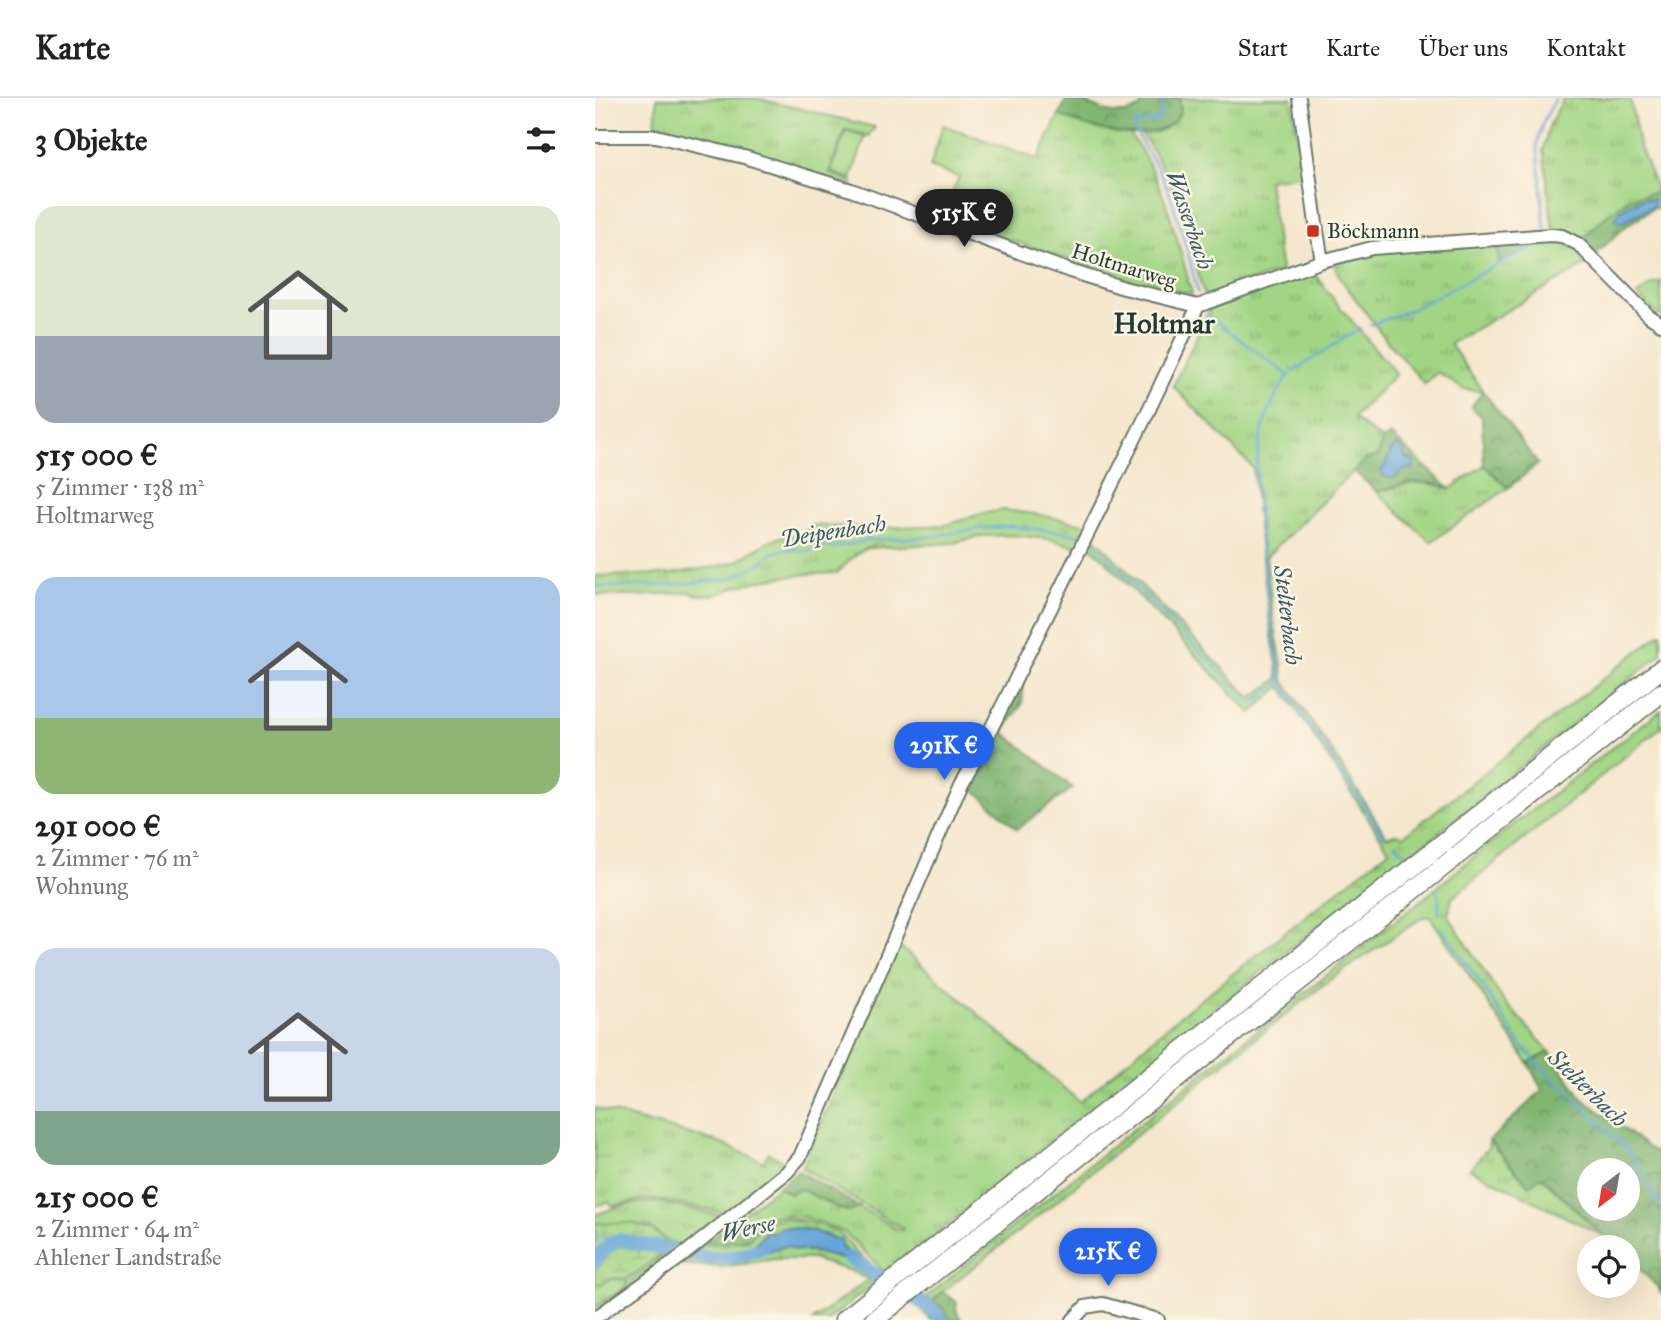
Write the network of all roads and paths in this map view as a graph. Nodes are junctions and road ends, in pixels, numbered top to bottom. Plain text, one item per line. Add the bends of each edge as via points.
1 (1299, 98) edge
2 (595, 136) edge
3 (1322, 261) junction
4 (1198, 306) junction
5 (1661, 324) edge
6 (1661, 669) edge
7 (1661, 693) edge
8 (595, 1318) edge
9 (844, 1320) edge
10 (874, 1320) edge
11 (1073, 1320) edge
12 (1158, 1320) edge

1 - 3 street
2 - 4 street, Holtmarweg via 656,136 744,157 851,190 1070,271
3 - 4 street, Holtmarweg
3 - 5 street, Holtmarweg via 1372,248 1562,236 1578,244
4 - 8 street via 961,784 800,1157 686,1253
6 - 9 highway
7 - 10 highway
11 - 12 street via 1085,1307 1103,1304

